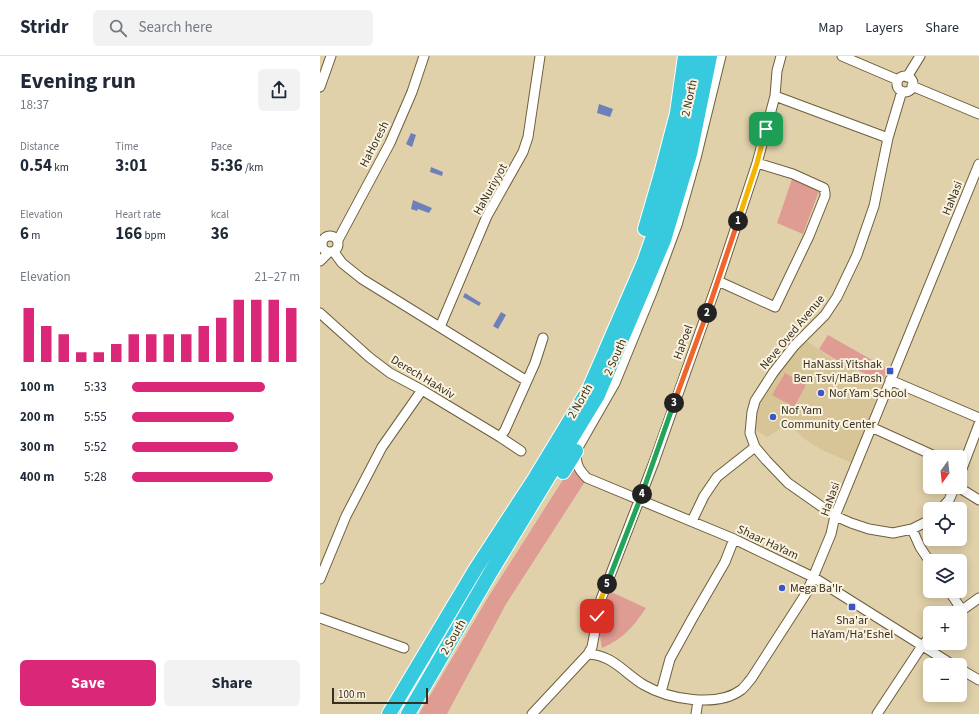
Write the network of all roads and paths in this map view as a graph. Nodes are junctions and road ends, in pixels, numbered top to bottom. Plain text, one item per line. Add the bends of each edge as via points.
1 (331, 56) edge
2 (424, 56) edge
3 (540, 56) edge
4 (685, 56) edge
5 (698, 56) edge
6 (710, 56) edge
7 (721, 56) edge
8 (781, 56) edge
9 (842, 56) edge
10 (920, 56) edge
11 (903, 78) junction
12 (912, 86) junction
13 (320, 87) edge
14 (902, 91) junction
15 (774, 96) junction
16 (979, 114) edge
17 (888, 138) junction
18 (757, 163) junction
19 (979, 164) edge
20 (338, 240) junction
21 (322, 241) edge
22 (331, 252) junction
23 (320, 261) edge
24 (718, 281) junction
25 (320, 313) edge
26 (617, 323) junction
27 (440, 327) junction
28 (543, 338) dead end
29 (890, 380) junction
30 (527, 381) junction
31 (422, 390) junction
32 (979, 418) edge
33 (979, 424) edge
34 (871, 427) junction
35 (500, 437) junction
36 (755, 447) junction
37 (521, 451) dead end
38 (576, 451) junction
39 (923, 451) edge
40 (967, 456) edge
41 (967, 493) edge
42 (640, 500) junction
43 (979, 500) edge
44 (835, 516) junction
45 (692, 521) junction
46 (923, 524) edge
47 (912, 529) junction
48 (734, 539) junction
49 (925, 554) edge
50 (813, 577) junction
51 (320, 579) edge
52 (979, 598) edge
53 (967, 607) edge
54 (320, 618) edge
55 (596, 632) junction
56 (922, 646) junction
57 (404, 648) dead end
58 (588, 654) junction
59 (603, 656) junction
60 (942, 658) edge
61 (967, 673) edge
62 (979, 680) edge
63 (661, 692) junction
64 (698, 701) junction
65 (389, 714) edge
66 (408, 714) edge
67 (414, 714) edge
68 (532, 714) edge
69 (696, 714) edge
70 (877, 714) edge

1 - 13 street
2 - 20 street, HaHoresh via 390,143
3 - 27 street, HaNuriyyot via 528,137 523,152 487,216
4 - 26 highway via 677,114
5 - 26 highway, 2 North via 658,222 644,262
6 - 66 highway, 2 South via 690,154 664,240 598,395
7 - 38 street via 677,225 615,383
8 - 15 street, HaPoel
9 - 11 street
10 - 11 street
11 - 12 street via 912,81
11 - 14 street via 898,88
12 - 14 street via 908,91
12 - 16 street
14 - 17 street, Neve Oved Avenue
15 - 17 street
15 - 18 street, HaPoel
17 - 36 street, Neve Oved Avenue via 874,206 857,255 837,297 825,315 794,346 755,401 750,433
18 - 24 street, HaPoel
18 - 24 street via 792,174 824,188 826,192 809,236 775,307
19 - 29 street, HaNasi
20 - 21 street via 332,236
20 - 22 street via 338,248
21 - 22 street via 324,250
22 - 23 street
22 - 27 street via 362,279
24 - 42 street, HaPoel
25 - 31 street, Derech HaAviv via 368,357 390,373
26 - 65 highway, 2 North via 589,389 475,570
27 - 30 street
28 - 30 street
29 - 32 street
29 - 34 street, HaNasi
30 - 35 street
31 - 35 street, Derech HaAviv
31 - 51 street via 382,447 346,516
33 - 40 street
34 - 39 street
34 - 44 street, HaNasi
35 - 37 street, Derech HaAviv
36 - 44 street via 788,483
36 - 45 street via 717,477
38 - 42 street, Shaar HaYam via 576,462 588,478
38 - 67 highway
41 - 43 street
42 - 45 street, Shaar HaYam
42 - 55 street, HaPoel via 601,599
44 - 47 street via 869,529 893,533
44 - 50 street, HaNasi via 831,534
45 - 48 street, Shaar HaYam
46 - 47 street
47 - 49 street
48 - 50 street, Shaar HaYam
48 - 63 street via 725,562 670,659
50 - 56 street, Shaar HaYam
50 - 64 street, HaNasi via 807,592 751,679 740,690 723,699
52 - 53 street
54 - 57 street
55 - 58 street, HaPoel
55 - 59 street, HaPoel
56 - 60 street, Shaar HaYam
56 - 70 street
58 - 59 street
58 - 68 street, HaPoel
59 - 63 street, HaNasi via 644,685
61 - 62 street
63 - 64 street, HaNasi
64 - 69 street

